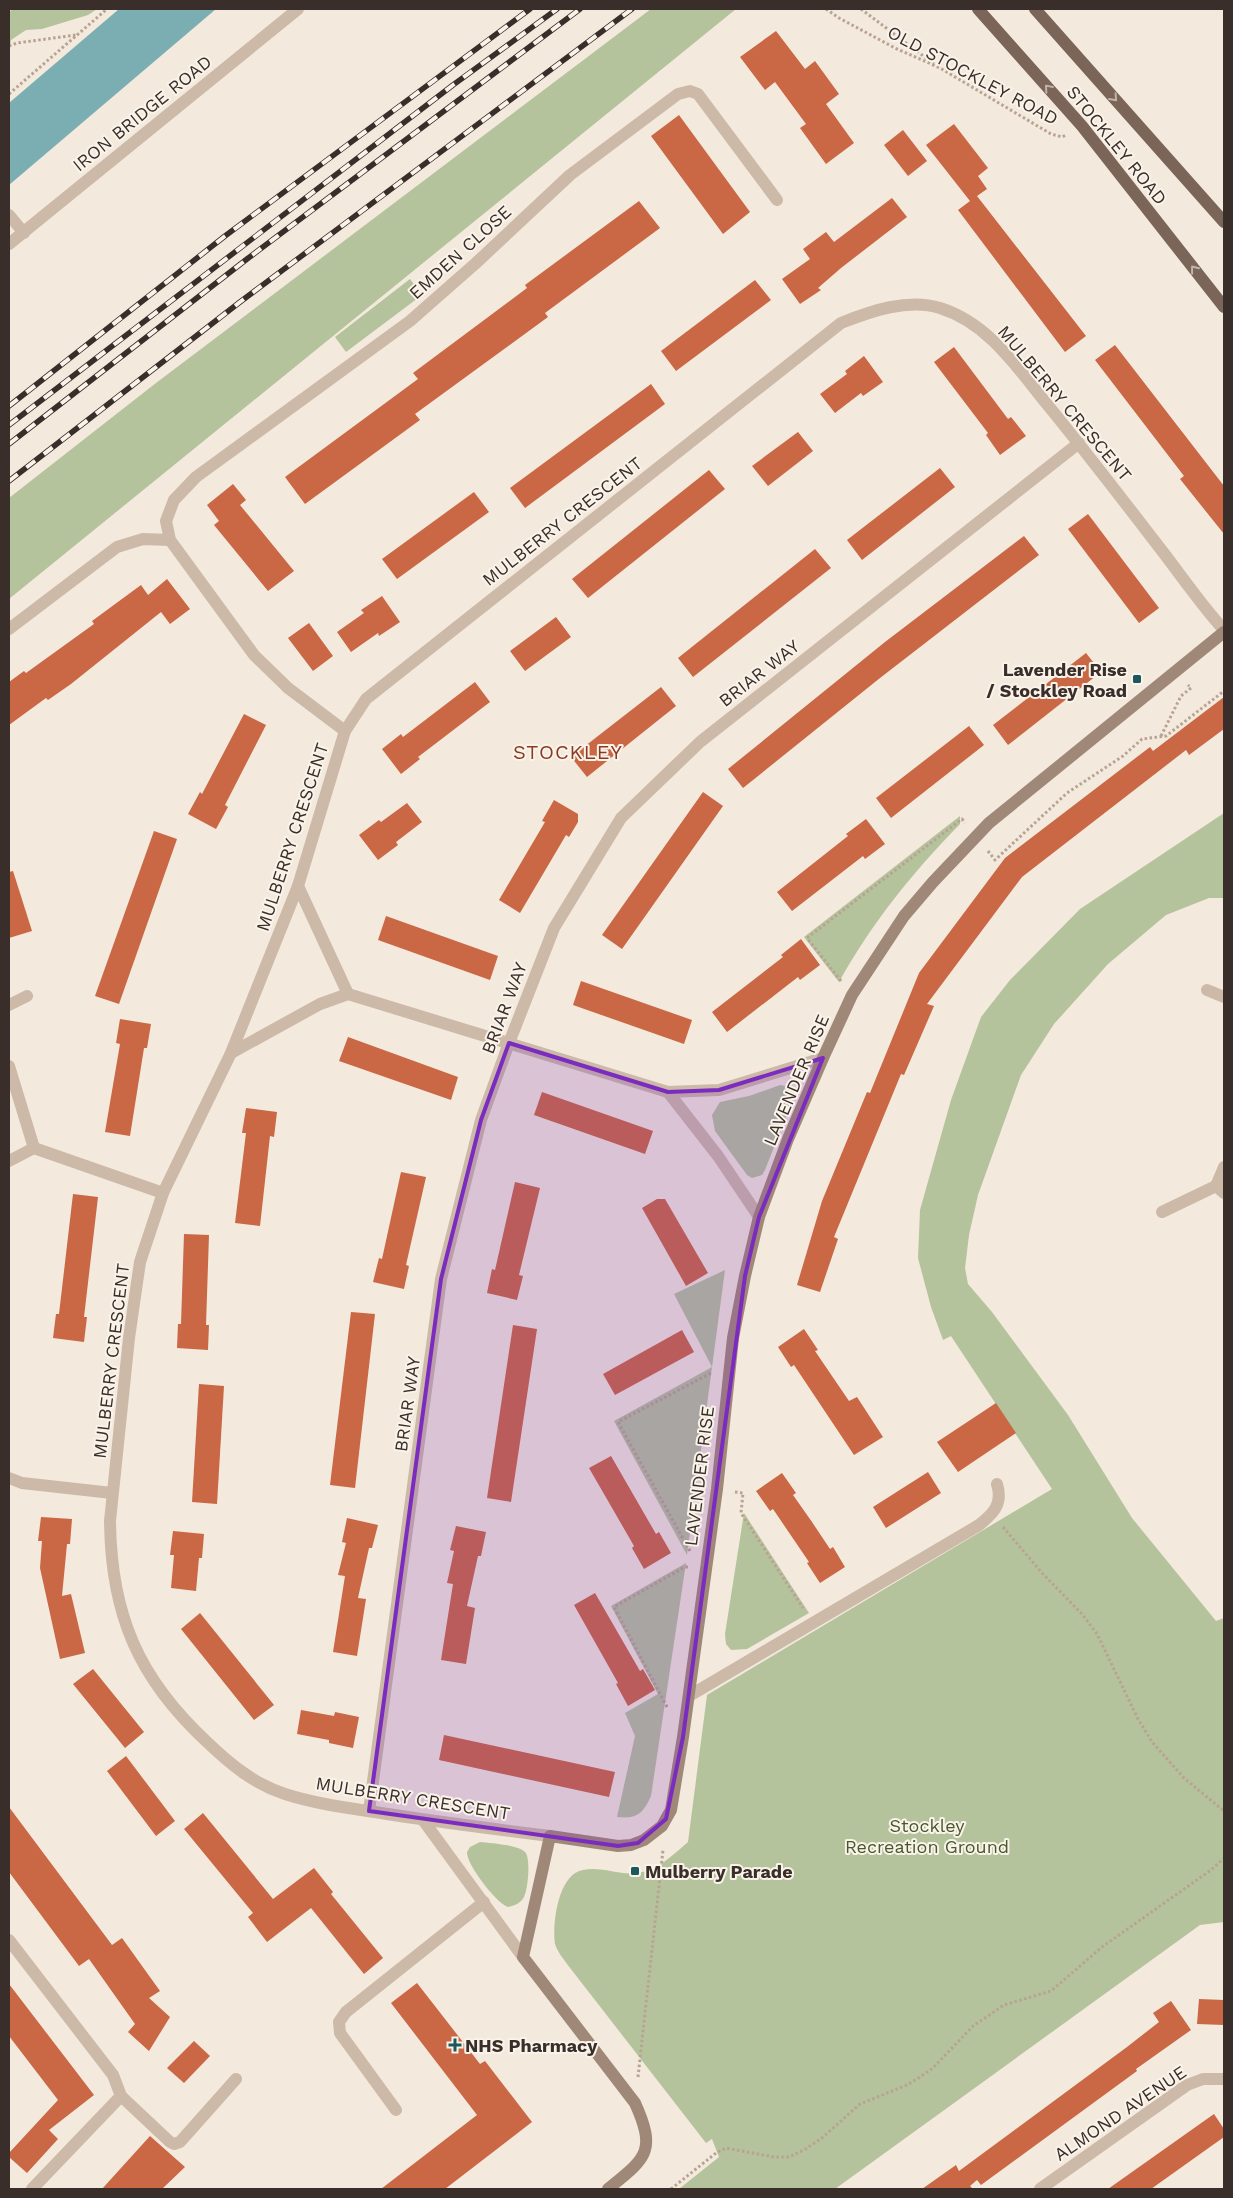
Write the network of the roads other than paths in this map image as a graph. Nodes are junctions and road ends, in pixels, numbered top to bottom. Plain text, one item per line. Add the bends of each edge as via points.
1 (298, 9) edge
2 (978, 9) edge
3 (1035, 9) edge
4 (777, 200) dead end
5 (9, 215) edge
6 (1224, 222) edge
7 (24, 233) junction
8 (9, 244) edge
9 (1224, 307) edge
10 (1079, 443) junction
11 (170, 540) junction
12 (9, 629) edge
13 (1224, 631) edge
14 (345, 732) junction
15 (298, 886) junction
16 (1207, 990) dead end
17 (348, 994) junction
18 (27, 996) dead end
19 (1224, 997) edge
20 (9, 1005) edge
21 (509, 1043) junction
22 (231, 1053) junction
23 (823, 1058) junction
24 (9, 1066) edge
25 (668, 1092) junction
26 (34, 1148) junction
27 (9, 1160) edge
28 (1224, 1167) edge
29 (1220, 1189) edge
30 (163, 1193) junction
31 (1162, 1212) dead end
32 (759, 1217) junction
33 (9, 1478) edge
34 (997, 1484) dead end
35 (112, 1493) junction
36 (689, 1696) junction
37 (369, 1811) junction
38 (423, 1820) junction
39 (550, 1836) junction
40 (484, 1902) junction
41 (9, 1940) edge
42 (524, 1957) junction
43 (1224, 2078) edge
44 (236, 2079) dead end
45 (121, 2096) junction
46 (396, 2110) dead end
47 (32, 2189) edge
48 (608, 2189) edge
49 (1040, 2189) edge

1 - 7 street, IRON BRIDGE ROAD
9 -> 2 main road, STOCKLEY ROAD via 1082,126
3 -> 6 main road, STOCKLEY ROAD
4 - 11 street, EMDEN CLOSE via 698,94 684,92 670,98 570,175 410,320 196,477 174,500 166,521
5 - 7 street
7 - 8 street, IRON BRIDGE ROAD
10 - 13 street, MULBERRY CRESCENT
10 - 14 street, MULBERRY CRESCENT via 995,342 973,323 940,308 919,304 868,312 841,323 366,699
10 - 21 street, BRIAR WAY via 700,742 621,818 554,928
11 - 12 street via 143,539 117,547
11 - 14 street via 254,655 288,688
13 - 23 street, LAVENDER RISE via 989,823 933,882 904,916 852,995
14 - 15 street, MULBERRY CRESCENT
15 - 17 street
15 - 22 street, MULBERRY CRESCENT
16 - 19 street
17 - 21 street
17 - 22 street via 320,1004
18 - 20 street
21 - 25 street
21 - 37 street, BRIAR WAY via 481,1120 441,1279
22 - 30 street, MULBERRY CRESCENT
23 - 25 street via 719,1090
23 - 32 street, LAVENDER RISE
24 - 26 street
25 - 32 street via 718,1156
26 - 27 street
26 - 30 street
28 - 29 street
29 - 31 street
30 - 35 street, MULBERRY CRESCENT via 140,1262
32 - 36 street, LAVENDER RISE via 733,1338 717,1489
33 - 35 street via 22,1483
34 - 36 street via 1000,1499 992,1514 979,1525
35 - 37 street, MULBERRY CRESCENT via 110,1550 118,1600 138,1656 168,1701 227,1761 265,1785 284,1794
36 - 39 street, LAVENDER RISE via 673,1799 662,1826 631,1845
37 - 38 street, MULBERRY CRESCENT
38 - 39 street, MULBERRY CRESCENT
38 - 40 street
39 - 42 street
40 - 42 street
40 - 46 street via 346,2012 338,2022 340,2033
41 - 45 street via 113,2075
42 - 48 street via 635,2103 646,2130 645,2152 638,2165
43 - 49 street, ALMOND AVENUE via 1203,2079 1187,2085
44 - 45 street via 176,2144
45 - 47 street

